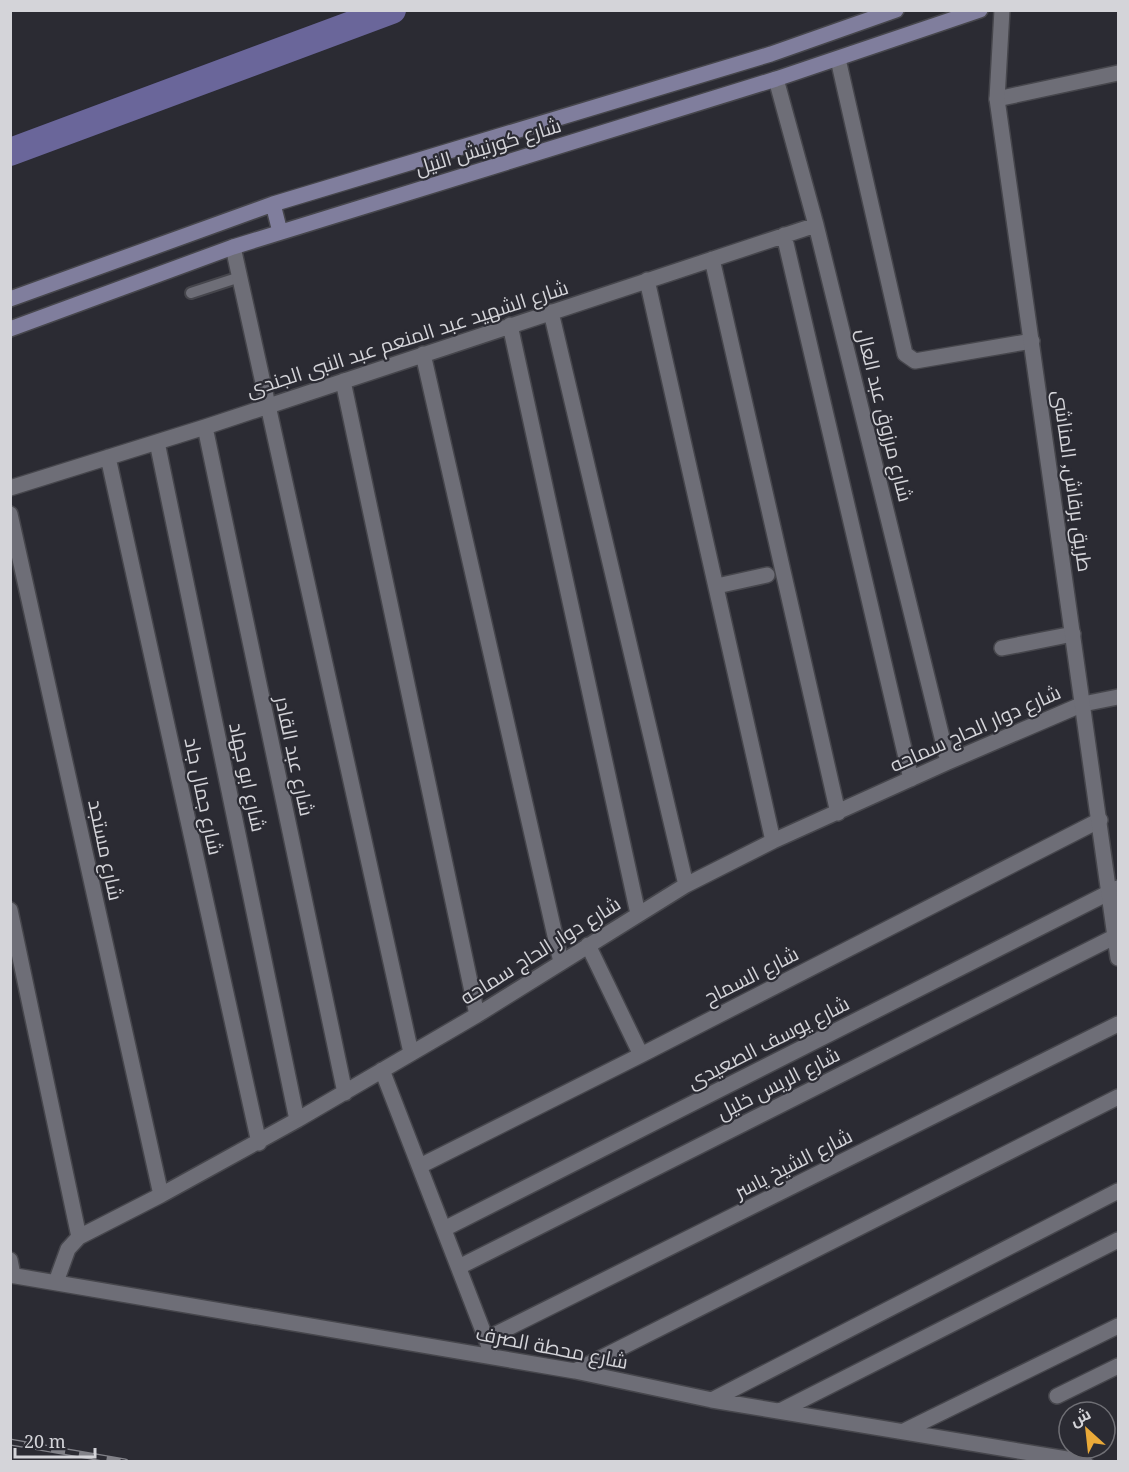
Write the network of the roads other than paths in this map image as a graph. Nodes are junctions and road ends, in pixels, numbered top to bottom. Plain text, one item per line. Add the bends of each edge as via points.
1 (896, 10) edge
2 (980, 10) edge
3 (1002, 10) edge
4 (838, 59) junction
5 (1119, 73) edge
6 (776, 79) junction
7 (638, 94) junction
8 (998, 99) junction
9 (645, 119) junction
10 (273, 204) junction
11 (816, 225) junction
12 (280, 231) junction
13 (784, 236) junction
14 (233, 247) junction
15 (712, 259) junction
16 (240, 277) junction
17 (647, 280) junction
18 (191, 292) dead end
19 (10, 299) edge
20 (551, 312) junction
21 (510, 325) junction
22 (10, 329) edge
23 (1032, 341) junction
24 (423, 354) junction
25 (343, 381) junction
26 (268, 406) junction
27 (205, 427) junction
28 (157, 442) junction
29 (108, 457) junction
30 (10, 488) edge
31 (10, 514) edge
32 (767, 575) dead end
33 (717, 586) junction
34 (1073, 634) junction
35 (1002, 648) dead end
36 (1119, 697) edge
37 (1083, 704) junction
38 (948, 762) junction
39 (911, 779) junction
40 (838, 813) junction
41 (1100, 820) junction
42 (773, 841) junction
43 (686, 885) junction
44 (1114, 891) edge
45 (10, 910) edge
46 (638, 914) junction
47 (1117, 935) edge
48 (588, 945) junction
49 (1119, 958) edge
50 (561, 962) junction
51 (477, 1015) junction
52 (1119, 1024) edge
53 (411, 1053) junction
54 (641, 1055) junction
55 (382, 1070) junction
56 (345, 1093) junction
57 (1119, 1097) edge
58 (297, 1120) junction
59 (259, 1143) junction
60 (420, 1166) junction
61 (1119, 1191) edge
62 (161, 1195) junction
63 (444, 1229) junction
64 (79, 1237) junction
65 (1119, 1240) edge
66 (459, 1267) junction
67 (11, 1270) edge
68 (56, 1282) junction
69 (1119, 1326) edge
70 (486, 1339) junction
71 (493, 1357) junction
72 (1119, 1366) edge
73 (575, 1371) junction
74 (1057, 1396) dead end
75 (712, 1400) junction
76 (780, 1411) junction
77 (903, 1431) junction
78 (1085, 1461) edge

1 - 7 main road, شارع كورنيش النيل via 771,54
2 - 4 main road, شارع كورنيش النيل
3 - 8 street, طريق برقاش, المناشى
4 - 6 main road, شارع كورنيش النيل
4 - 23 street via 905,354 915,362
5 - 8 street
6 - 9 main road, شارع كورنيش النيل
6 - 11 street, شارع مرزوق عبد العال
7 - 9 main road
7 - 10 main road, شارع كورنيش النيل
8 - 23 street, طريق برقاش, المناشى
9 - 12 main road, شارع كورنيش النيل
10 - 12 main road
10 - 19 main road, شارع كورنيش النيل
11 - 13 street, شارع الشهيد عبد المنعم عبد النبى الجندى
11 - 38 street, شارع مرزوق عبد العال
12 - 14 main road, شارع كورنيش النيل
13 - 15 street, شارع الشهيد عبد المنعم عبد النبى الجندى
13 - 39 street
14 - 16 street
14 - 22 main road, شارع كورنيش النيل
15 - 17 street, شارع الشهيد عبد المنعم عبد النبى الجندى
15 - 40 street
16 - 18 lane
16 - 26 street
17 - 20 street, شارع الشهيد عبد المنعم عبد النبى الجندى
17 - 33 street
20 - 21 street, شارع الشهيد عبد المنعم عبد النبى الجندى
20 - 43 street
21 - 24 street, شارع الشهيد عبد المنعم عبد النبى الجندى
21 - 46 street
23 - 34 street, طريق برقاش, المناشى
24 - 25 street, شارع الشهيد عبد المنعم عبد النبى الجندى
24 - 50 street
25 - 26 street, شارع الشهيد عبد المنعم عبد النبى الجندى
25 - 51 street
26 - 27 street, شارع الشهيد عبد المنعم عبد النبى الجندى
26 - 53 street
27 - 28 street, شارع الشهيد عبد المنعم عبد النبى الجندى
27 - 56 street, شارع عبد القادر
28 - 29 street, شارع الشهيد عبد المنعم عبد النبى الجندى
28 - 58 street, شارع ابو جهاد
29 - 30 street, شارع الشهيد عبد المنعم عبد النبى الجندى
29 - 59 street, شارع جمال جاد
31 - 62 street, شارع مستجد
32 - 33 street
33 - 42 street
34 - 35 street
34 - 37 street, طريق برقاش, المناشى
36 - 37 street, شارع دوار الحاج سماحه
37 - 38 street, شارع دوار الحاج سماحه
37 - 41 street, طريق برقاش, المناشى
38 - 39 street, شارع دوار الحاج سماحه
39 - 40 street, شارع دوار الحاج سماحه
40 - 42 street, شارع دوار الحاج سماحه
41 - 44 street, طريق برقاش, المناشى
41 - 54 street, شارع السماح
42 - 43 street, شارع دوار الحاج سماحه
43 - 46 street, شارع دوار الحاج سماحه
44 - 47 street, طريق برقاش, المناشى
44 - 63 street, شارع يوسف الصعيدى
45 - 64 street
46 - 48 street, شارع دوار الحاج سماحه
47 - 49 street, طريق برقاش, المناشى
47 - 66 street, شارع الريس خليل
48 - 50 street, شارع دوار الحاج سماحه
48 - 54 street
50 - 51 street, شارع دوار الحاج سماحه
51 - 53 street, شارع دوار الحاج سماحه
52 - 70 street, شارع الشيخ ياسر
53 - 55 street, شارع دوار الحاج سماحه
54 - 60 street, شارع السماح
55 - 56 street, شارع دوار الحاج سماحه
55 - 60 street
56 - 58 street, شارع دوار الحاج سماحه
57 - 73 street
58 - 59 street, شارع دوار الحاج سماحه
59 - 62 street, شارع دوار الحاج سماحه
60 - 63 street
61 - 75 street
62 - 64 street, شارع دوار الحاج سماحه
63 - 66 street
64 - 68 street via 68,1249
65 - 76 street
66 - 70 street
67 - 68 street, شارع محطة الصرف
68 - 71 street, شارع محطة الصرف
69 - 77 street
70 - 71 street
71 - 73 street, شارع محطة الصرف
72 - 74 street
73 - 75 street, شارع محطة الصرف
75 - 76 street, شارع محطة الصرف
76 - 77 street, شارع محطة الصرف
77 - 78 street, شارع محطة الصرف

